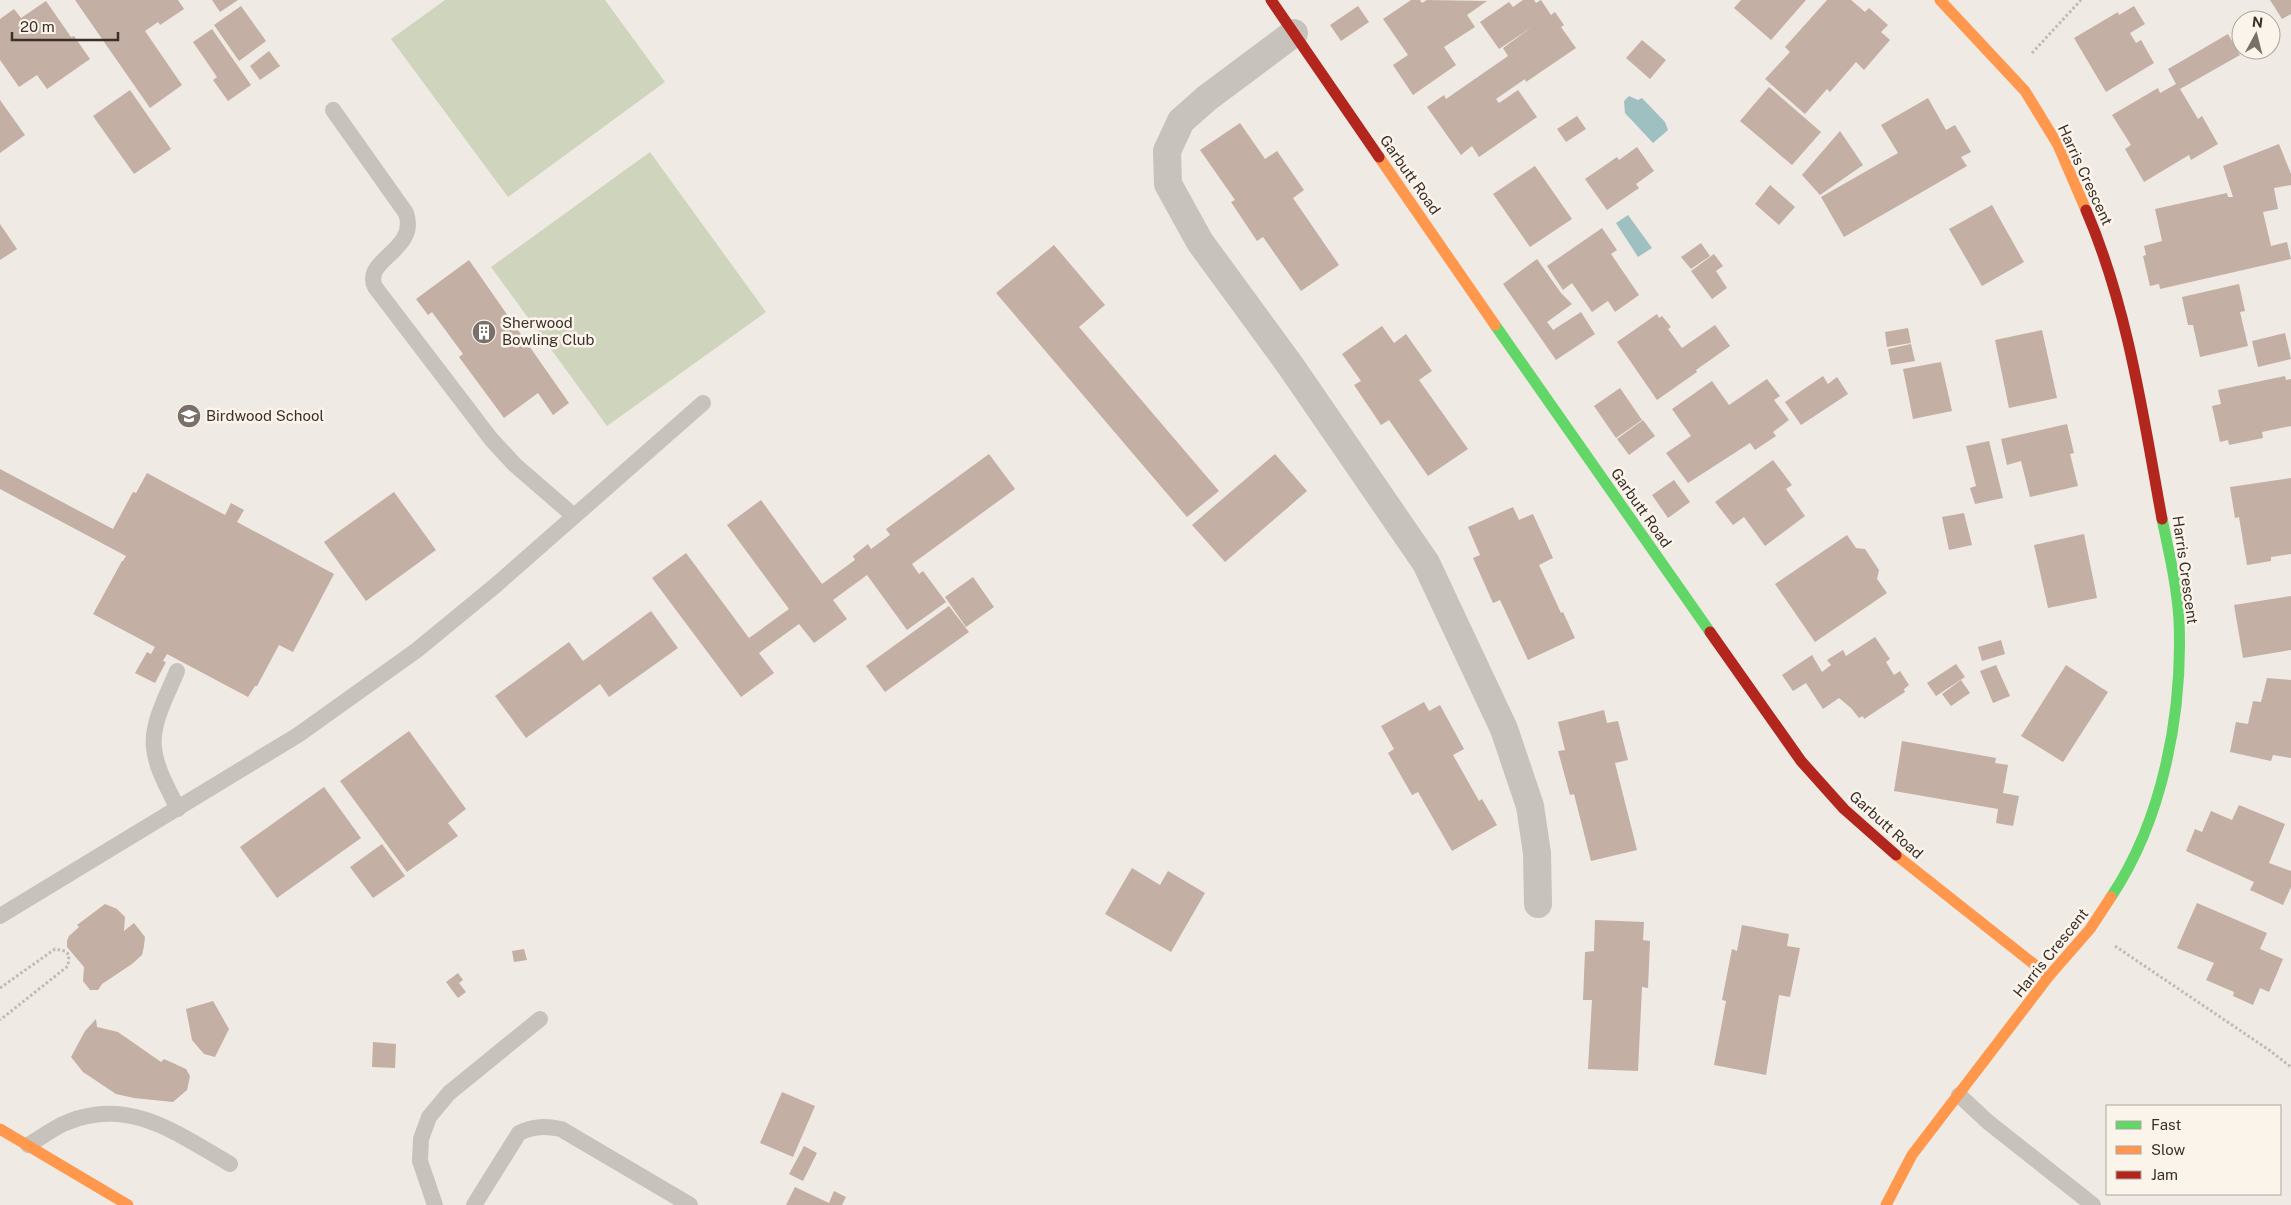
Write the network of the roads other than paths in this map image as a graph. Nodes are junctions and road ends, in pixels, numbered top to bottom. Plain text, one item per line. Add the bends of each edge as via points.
1 (1271, 0) edge
2 (1940, 0) edge
3 (1294, 33) junction
4 (333, 110) dead end
5 (703, 403) dead end
6 (574, 516) junction
7 (178, 671) dead end
8 (178, 809) junction
9 (1538, 904) dead end
10 (0, 916) edge
11 (2049, 976) junction
12 (540, 1019) dead end
13 (1959, 1095) junction
14 (0, 1129) edge
15 (28, 1145) junction
16 (230, 1164) dead end
17 (128, 1205) edge
18 (435, 1205) edge
19 (474, 1205) edge
20 (690, 1205) edge
21 (1886, 1205) edge
22 (2093, 1205) edge

1 - 3 street, Garbutt Road
2 - 11 street, Harris Crescent via 2025,91 2058,145 2096,234 2128,338 2180,620 2177,709 2164,776 2149,820 2121,882 2090,929
3 - 9 street via 1181,121 1167,151 1168,184 1200,242 1290,365 1426,563 1504,729 1530,806 1537,853
3 - 11 street, Garbutt Road via 1801,761 1844,809 1919,875 1976,916
4 - 6 lane via 409,221 405,239 377,268 372,278 375,287 491,439 515,465
5 - 6 lane
6 - 8 lane via 417,650 298,734
7 - 8 lane via 158,720 153,746
8 - 10 lane
11 - 13 street, Harris Crescent
12 - 18 lane via 449,1093 429,1117 421,1139 420,1161
13 - 21 street, Harris Crescent via 1912,1155
13 - 22 lane
14 - 15 street
15 - 16 lane via 68,1122 103,1114 127,1115 158,1123
15 - 17 street
19 - 20 lane via 519,1133 546,1126 562,1129

